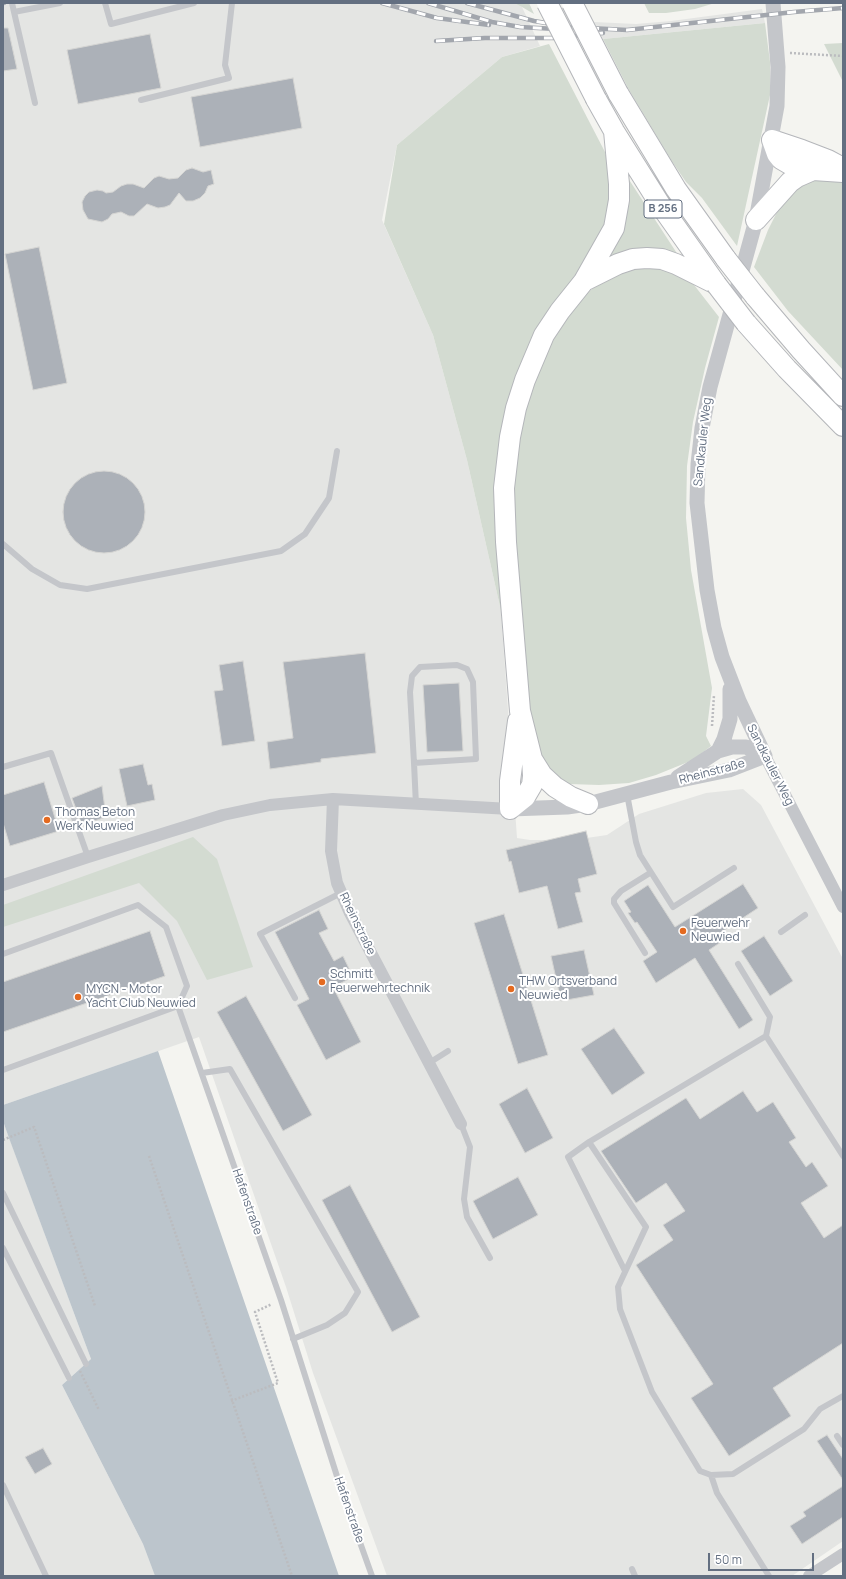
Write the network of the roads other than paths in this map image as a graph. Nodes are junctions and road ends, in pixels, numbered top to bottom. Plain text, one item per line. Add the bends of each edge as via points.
1 (12, 3) edge
2 (60, 3) edge
3 (105, 3) edge
4 (194, 3) edge
5 (232, 3) edge
6 (547, 3) edge
7 (572, 3) edge
8 (773, 3) edge
9 (14, 12) junction
10 (141, 100) dead end
11 (35, 103) dead end
12 (614, 131) junction
13 (772, 140) junction
14 (843, 168) edge
15 (813, 170) junction
16 (843, 172) edge
17 (756, 220) junction
18 (584, 281) junction
19 (716, 284) junction
20 (842, 395) edge
21 (843, 426) edge
22 (337, 451) dead end
23 (3, 544) edge
24 (729, 676) junction
25 (520, 711) junction
26 (718, 751) junction
27 (765, 756) junction
28 (532, 760) junction
29 (414, 763) junction
30 (3, 767) edge
31 (671, 782) junction
32 (627, 794) junction
33 (333, 799) junction
34 (588, 804) junction
35 (416, 805) junction
36 (510, 810) junction
37 (88, 857) junction
38 (734, 868) dead end
39 (650, 873) junction
40 (3, 885) edge
41 (341, 894) junction
42 (843, 907) edge
43 (805, 915) dead end
44 (781, 932) dead end
45 (645, 953) dead end
46 (3, 954) edge
47 (738, 964) dead end
48 (295, 998) dead end
49 (178, 1006) junction
50 (766, 1036) junction
51 (448, 1051) dead end
52 (429, 1063) junction
53 (3, 1070) edge
54 (202, 1073) junction
55 (461, 1124) joint
56 (589, 1142) junction
57 (843, 1156) edge
58 (3, 1193) edge
59 (3, 1248) edge
60 (490, 1258) dead end
61 (625, 1271) junction
62 (293, 1339) junction
63 (86, 1364) dead end
64 (69, 1378) dead end
65 (843, 1396) edge
66 (837, 1436) dead end
67 (843, 1444) edge
68 (711, 1475) junction
69 (3, 1485) edge
70 (843, 1554) edge
71 (632, 1569) dead end
72 (46, 1576) edge
73 (372, 1576) edge
74 (635, 1576) edge
75 (769, 1576) edge
76 (809, 1576) edge

1 - 9 lane
2 - 9 lane
3 - 4 lane via 111,24
5 - 10 lane via 225,65 229,78
6 - 12 highway, B 256, bridge
7 - 20 highway, B 256, bridge via 618,93 676,189 755,296
8 - 13 street, Sandkauler Weg via 778,52 777,106
9 - 11 lane
12 - 18 highway via 619,184 617,214 608,241
12 - 19 highway, B 256 via 661,206
13 - 14 highway
13 - 15 highway via 781,159 792,166
13 - 17 street, Sandkauler Weg
15 - 16 highway
15 - 17 highway via 790,182
17 - 24 street, Sandkauler Weg via 710,387 698,464 697,503 707,590 714,628
18 - 19 highway via 618,264 647,258 662,259 676,264
18 - 25 highway via 544,335 525,380 510,437 504,509
19 - 21 highway, B 256, bridge via 746,323
22 - 23 lane via 329,498 305,534 281,551 87,589 60,585 32,569
24 - 26 street via 730,719
24 - 27 street, Sandkauler Weg via 738,701
25 - 28 highway
25 - 36 highway via 510,781
26 - 27 street, Rheinstraße via 746,747
26 - 31 street, Rheinstraße
27 - 31 street, Rheinstraße via 729,770
27 - 42 street, Sandkauler Weg
28 - 34 highway via 542,775 556,787
28 - 36 highway via 533,776 529,791
29 - 29 lane via 410,692 412,676 420,667 457,665 467,669 472,682 476,759
29 - 35 lane
30 - 37 lane via 51,753
31 - 32 street, Rheinstraße
32 - 34 street, Rheinstraße
32 - 39 lane via 636,842
33 - 35 street, Rheinstraße
33 - 37 street, Rheinstraße via 270,805 223,815
33 - 41 street, Rheinstraße via 331,851
34 - 36 street, Rheinstraße
35 - 36 street, Rheinstraße
37 - 40 street, Rheinstraße
38 - 39 lane via 673,907
39 - 45 lane via 621,891 614,903
41 - 48 lane via 260,934
41 - 52 street, Rheinstraße
43 - 44 lane
46 - 49 lane via 138,905 166,927 187,986
47 - 50 lane via 770,1017
49 - 53 lane
49 - 54 lane, Hafenstraße
50 - 56 lane
50 - 57 lane
51 - 52 lane
52 - 55 street, Rheinstraße
54 - 62 lane, Hafenstraße
54 - 62 lane via 230,1069 358,1292 345,1313 327,1325
55 - 60 lane via 470,1147 464,1199 468,1217
56 - 61 lane via 646,1227
56 - 61 lane via 568,1157
58 - 63 lane
59 - 64 lane
61 - 68 lane via 618,1287 620,1309 652,1392 700,1471
62 - 73 lane, Hafenstraße
65 - 68 lane via 820,1409 804,1429 733,1474
66 - 67 lane
68 - 75 lane via 717,1493
69 - 72 lane
70 - 76 street
71 - 74 lane

